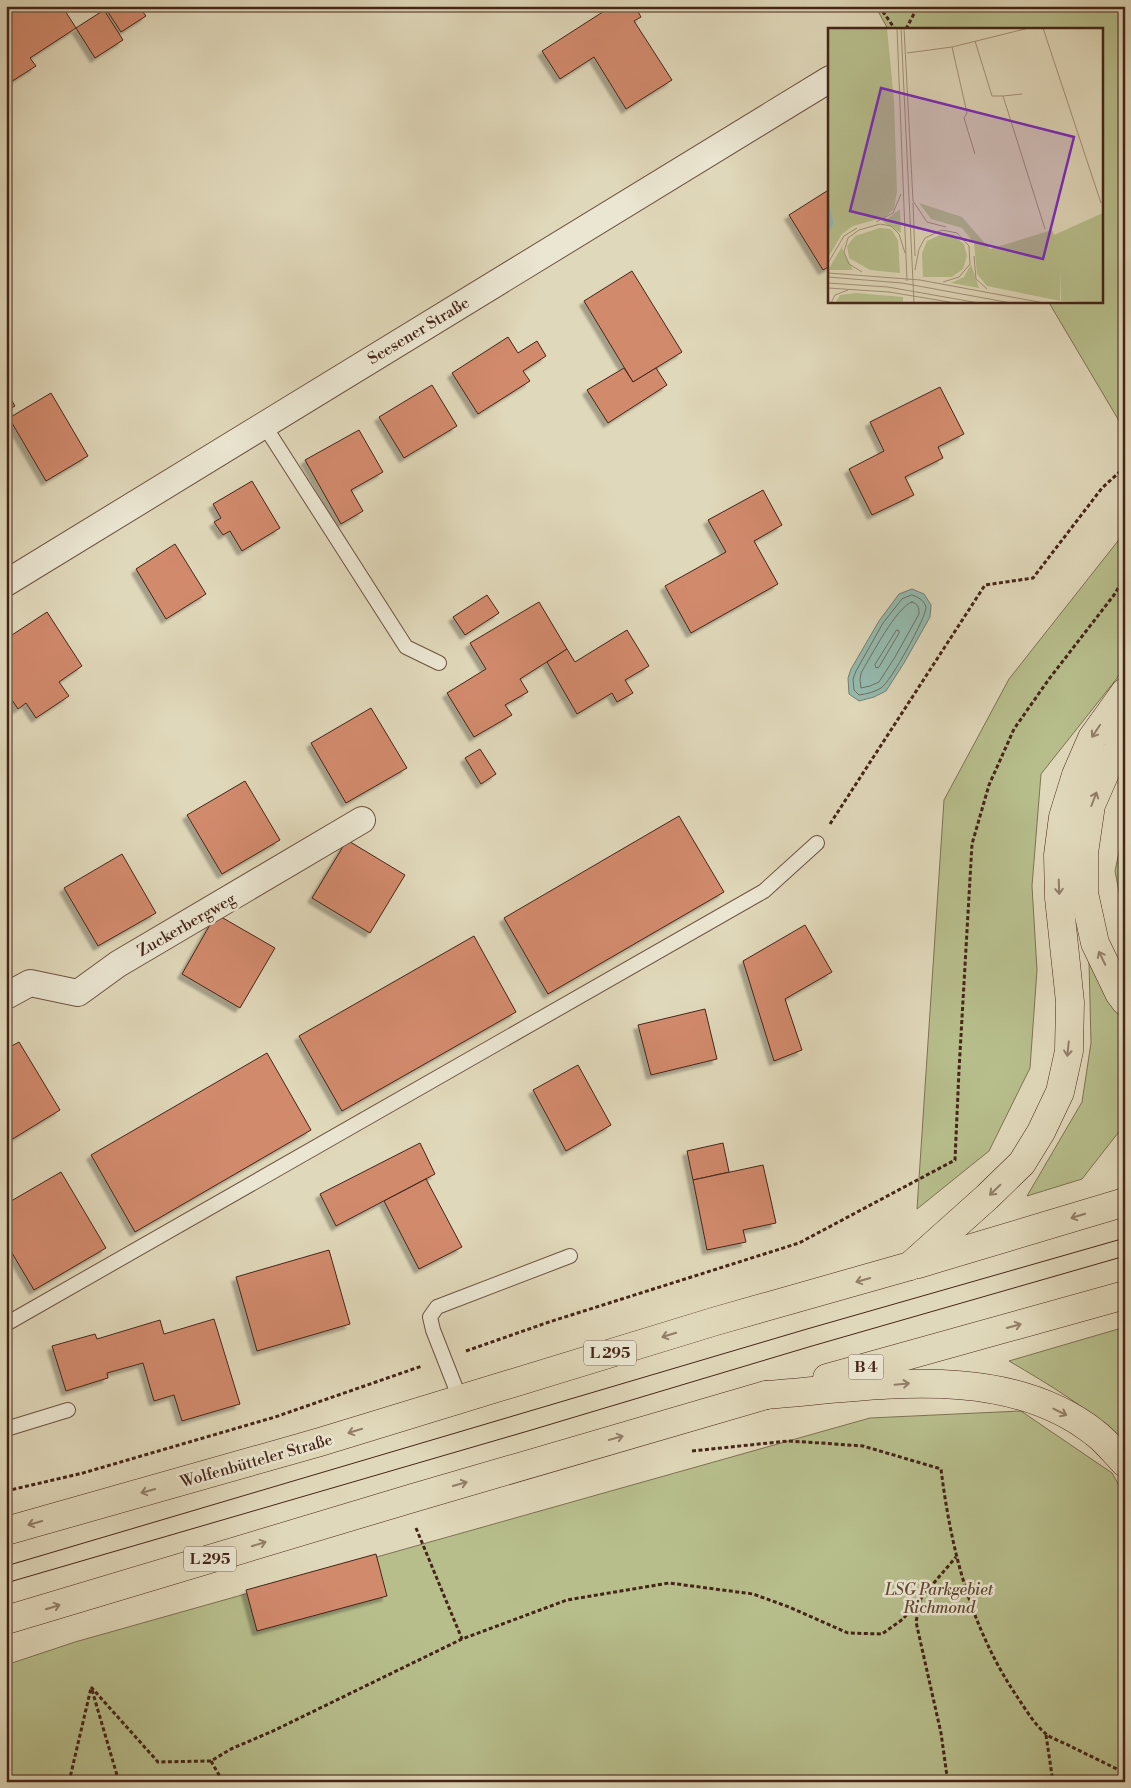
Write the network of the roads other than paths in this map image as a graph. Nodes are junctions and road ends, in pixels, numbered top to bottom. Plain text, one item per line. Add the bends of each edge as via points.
1 (828, 80) edge
2 (264, 425) junction
3 (6, 583) edge
4 (439, 663) dead end
5 (1125, 692) edge
6 (1125, 737) edge
7 (362, 820) dead end
8 (818, 843) road end
9 (6, 996) edge
10 (1125, 1001) edge
11 (1125, 1202) edge
12 (570, 1256) dead end
13 (910, 1266) junction
14 (1125, 1295) edge
15 (6, 1324) edge
16 (766, 1395) junction
17 (460, 1398) junction
18 (68, 1410) dead end
19 (6, 1429) edge
20 (1125, 1463) edge
21 (6, 1531) edge
22 (6, 1620) edge

1 - 2 street, Seesener Straße
2 - 3 street, Seesener Straße
2 - 4 lane via 406,647
5 -> 13 main road via 1092,738 1063,817 1058,856 1059,889 1070,1002 1069,1051 1060,1092 1022,1163
10 -> 6 main road via 1095,943 1084,893 1084,853 1091,805 1108,764
7 - 9 street, Zuckerbergweg via 118,964 78,994 30,984
8 - 15 lane via 764,891
11 -> 13 main road
12 - 17 lane via 437,1307 430,1317
13 -> 17 main road, Wolfenbütteler Straße / L 295
16 -> 14 main road, B 4
16 -> 20 main road via 911,1384 975,1387 1020,1395 1062,1412 1095,1433
22 -> 16 main road, L 295
17 -> 21 main road, Wolfenbütteler Straße via 320,1442
18 - 19 lane

